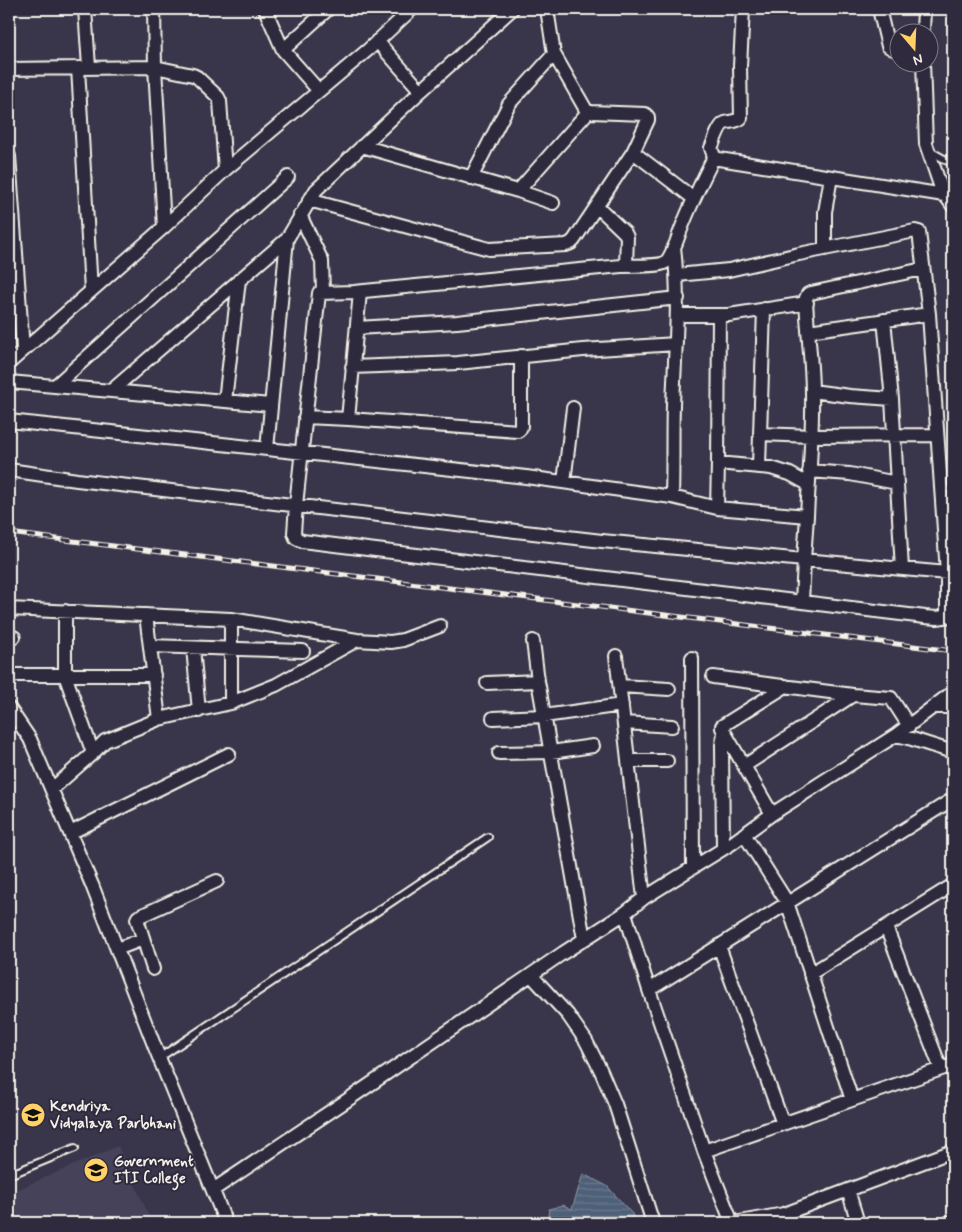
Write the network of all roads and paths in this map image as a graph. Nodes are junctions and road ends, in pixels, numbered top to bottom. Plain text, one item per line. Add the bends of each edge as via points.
1 (85, 9) edge
2 (154, 9) edge
3 (266, 9) edge
4 (328, 9) edge
5 (412, 9) edge
6 (512, 9) edge
7 (547, 9) edge
8 (743, 9) edge
9 (879, 9) edge
10 (924, 9) edge
11 (923, 22) edge
12 (377, 41) junction
13 (890, 48) edge
14 (282, 50) junction
15 (554, 54) junction
16 (155, 67) junction
17 (83, 68) junction
18 (9, 69) edge
19 (924, 72) edge
20 (319, 91) junction
21 (421, 91) junction
22 (588, 112) junction
23 (362, 146) junction
24 (927, 149) junction
25 (633, 152) junction
26 (9, 156) edge
27 (715, 159) junction
28 (953, 164) edge
29 (225, 170) junction
30 (288, 177) dead end
31 (831, 177) junction
32 (471, 178) junction
33 (518, 192) junction
34 (944, 195) junction
35 (694, 198) junction
36 (309, 200) junction
37 (553, 203) dead end
38 (597, 206) junction
39 (953, 206) edge
40 (300, 215) junction
41 (164, 227) junction
42 (286, 239) junction
43 (674, 248) junction
44 (825, 249) junction
45 (626, 265) junction
46 (923, 270) junction
47 (677, 275) junction
48 (239, 280) junction
49 (91, 290) junction
50 (323, 292) junction
51 (360, 292) junction
52 (678, 298) junction
53 (806, 303) junction
54 (764, 309) junction
55 (929, 314) junction
56 (677, 315) junction
57 (719, 315) junction
58 (884, 320) junction
59 (357, 328) junction
60 (808, 332) junction
61 (676, 344) junction
62 (22, 350) junction
63 (521, 356) junction
64 (9, 363) edge
65 (352, 367) junction
66 (9, 382) edge
67 (55, 386) junction
68 (111, 391) junction
69 (812, 391) junction
70 (892, 399) junction
71 (226, 401) junction
72 (271, 406) junction
73 (573, 408) dead end
74 (305, 417) junction
75 (348, 419) junction
76 (9, 421) edge
77 (760, 434) junction
78 (937, 435) junction
79 (812, 436) junction
80 (894, 436) junction
81 (267, 449) junction
82 (301, 453) junction
83 (718, 463) junction
84 (759, 466) junction
85 (9, 470) edge
86 (809, 471) junction
87 (564, 482) junction
88 (896, 483) junction
89 (808, 484) junction
90 (672, 497) junction
91 (296, 505) junction
92 (717, 508) junction
93 (807, 516) junction
94 (804, 560) junction
95 (902, 569) junction
96 (946, 573) junction
97 (802, 602) junction
98 (9, 608) edge
99 (65, 611) junction
100 (146, 615) junction
101 (952, 616) edge
102 (231, 620) junction
103 (440, 626) dead end
104 (357, 640) junction
105 (534, 641) dead end
106 (150, 646) junction
107 (193, 648) junction
108 (231, 649) junction
109 (303, 651) dead end
110 (616, 656) dead end
111 (692, 658) dead end
112 (66, 675) junction
113 (154, 675) junction
114 (713, 677) dead end
115 (9, 678) edge
116 (538, 681) junction
117 (487, 683) dead end
118 (620, 686) junction
119 (786, 686) junction
120 (669, 689) dead end
121 (953, 692) edge
122 (853, 695) junction
123 (231, 703) junction
124 (622, 705) junction
125 (933, 707) junction
126 (953, 707) edge
127 (9, 708) edge
128 (199, 711) junction
129 (544, 716) junction
130 (493, 718) dead end
131 (160, 720) junction
132 (624, 723) junction
133 (672, 726) dead end
134 (909, 726) junction
135 (724, 733) junction
136 (896, 736) junction
137 (593, 746) dead end
138 (551, 752) junction
139 (953, 752) edge
140 (93, 753) junction
141 (499, 753) dead end
142 (228, 754) dead end
143 (628, 761) junction
144 (667, 761) dead end
145 (744, 766) junction
146 (52, 789) junction
147 (953, 799) edge
148 (772, 814) junction
149 (70, 833) junction
150 (744, 834) junction
151 (488, 837) dead end
152 (723, 848) junction
153 (693, 866) junction
154 (217, 881) dead end
155 (953, 885) edge
156 (644, 898) junction
157 (787, 902) junction
158 (624, 913) junction
159 (886, 927) junction
160 (143, 939) junction
161 (584, 939) junction
162 (719, 946) junction
163 (117, 949) junction
164 (154, 970) dead end
165 (810, 974) junction
166 (531, 975) junction
167 (649, 990) junction
168 (159, 1058) junction
169 (947, 1067) edge
170 (852, 1100) junction
171 (783, 1124) junction
172 (76, 1148) dead end
173 (704, 1151) junction
174 (953, 1152) edge
175 (9, 1175) edge
176 (213, 1190) junction
177 (848, 1190) junction
178 (784, 1218) edge
179 (953, 1221) edge
180 (226, 1223) edge
181 (653, 1223) edge
182 (733, 1223) edge
183 (858, 1223) edge
184 (948, 1223) edge

1 - 17 street
2 - 16 street
3 - 14 street
4 - 14 street
5 - 12 street
6 - 21 street
7 - 15 street
8 - 27 street via 741,118 721,126 711,148
9 - 13 street
10 - 11 street
12 - 20 street
12 - 21 street
14 - 20 street
15 - 22 street
15 - 32 street via 509,104
16 - 17 street
16 - 29 street via 193,75 218,97
16 - 41 street
17 - 18 street
17 - 49 street
19 - 24 street
20 - 29 street
21 - 23 street
22 - 25 street via 647,115 648,120
22 - 33 street
23 - 32 street
23 - 36 street
24 - 28 lane
24 - 34 street
25 - 35 street
25 - 38 street
26 - 62 street
27 - 31 street
27 - 35 street
29 - 41 street
30 - 67 street
31 - 34 street
31 - 44 street via 825,212
32 - 33 street
33 - 37 street
34 - 39 street
35 - 43 street
36 - 38 street via 489,249 566,245 574,240
36 - 40 street
38 - 45 street via 627,237
40 - 42 street
40 - 50 street via 322,261
41 - 49 street
42 - 48 street
42 - 72 street
43 - 45 street via 664,264
43 - 47 street
44 - 46 street via 917,231 920,234
44 - 47 street via 729,270
45 - 51 street
46 - 53 street via 811,293
46 - 55 street
47 - 52 street
48 - 68 street
48 - 71 street
49 - 62 street
50 - 51 street
50 - 74 street via 318,296
51 - 59 street
52 - 56 street
52 - 59 street via 451,322
53 - 54 street
53 - 60 street
54 - 57 street
54 - 77 street
55 - 58 street
55 - 78 street
56 - 57 street
56 - 61 street
57 - 83 street
58 - 60 street
58 - 70 street
59 - 65 street
60 - 69 street
61 - 63 street
61 - 90 street
62 - 64 street
63 - 65 street
63 - 75 street via 521,426 518,431
65 - 75 street
66 - 67 street
67 - 68 street
68 - 71 street
69 - 70 street
69 - 79 street
70 - 80 street
71 - 72 street
72 - 81 street
73 - 87 street
74 - 75 street
74 - 82 street
76 - 81 street
77 - 79 street
77 - 84 street
78 - 80 street
78 - 96 street
79 - 80 street
79 - 86 street
80 - 88 street
81 - 82 street
82 - 87 street
82 - 91 street
83 - 84 street
83 - 92 street
84 - 89 street via 790,474
85 - 91 street
86 - 88 street via 850,474
86 - 89 street
87 - 90 street
88 - 95 street
89 - 93 street
90 - 92 street
91 - 94 street via 602,541
91 - 97 street via 294,533 302,541
92 - 93 street
93 - 94 street
94 - 95 street
94 - 97 street
95 - 96 street
96 - 101 street via 947,611
97 - 101 street via 925,617
98 - 99 street
99 - 100 street
99 - 112 street
100 - 102 street
100 - 106 street
102 - 104 street
102 - 108 street
103 - 104 street via 397,642
104 - 123 street via 276,685
105 - 116 street
106 - 107 street
106 - 113 street
107 - 108 street
107 - 128 street
108 - 109 street
108 - 123 street
110 - 118 street
111 - 153 street
112 - 113 street
112 - 115 street via 16,675
112 - 140 street
113 - 131 street
114 - 119 street
116 - 117 street
116 - 129 street
118 - 120 street
118 - 124 street
119 - 122 street
119 - 135 street via 722,726
121 - 125 street
122 - 134 street via 891,698
122 - 145 street
123 - 128 street
124 - 129 street
124 - 132 street
125 - 126 street
125 - 134 street
127 - 146 street via 30,739
128 - 131 street
129 - 130 street
129 - 138 street
131 - 140 street via 105,741
132 - 133 street
132 - 143 street
134 - 136 street
135 - 145 street
135 - 152 street
136 - 139 street
136 - 148 street
137 - 138 street
138 - 141 street
138 - 161 street
140 - 146 street
142 - 149 street
143 - 144 street
143 - 156 street
145 - 148 street
146 - 149 street
147 - 157 street
148 - 150 street
149 - 163 street
150 - 152 street
150 - 157 street
151 - 168 lane
152 - 153 street
153 - 156 street
154 - 160 street via 138,917
155 - 159 street
156 - 158 street
157 - 162 street
157 - 165 street
158 - 161 street
158 - 167 street
159 - 165 street
159 - 169 street
160 - 163 street
160 - 164 street
161 - 166 street
162 - 167 street
162 - 171 street
163 - 168 street
165 - 170 street
166 - 176 street
166 - 181 street via 568,1014 590,1048 615,1104
167 - 173 street
168 - 176 street
169 - 170 street
170 - 171 street
171 - 173 street
172 - 175 lane
173 - 182 street
174 - 177 street
176 - 180 street
177 - 178 street
177 - 183 street
178 - 182 street
179 - 184 street

